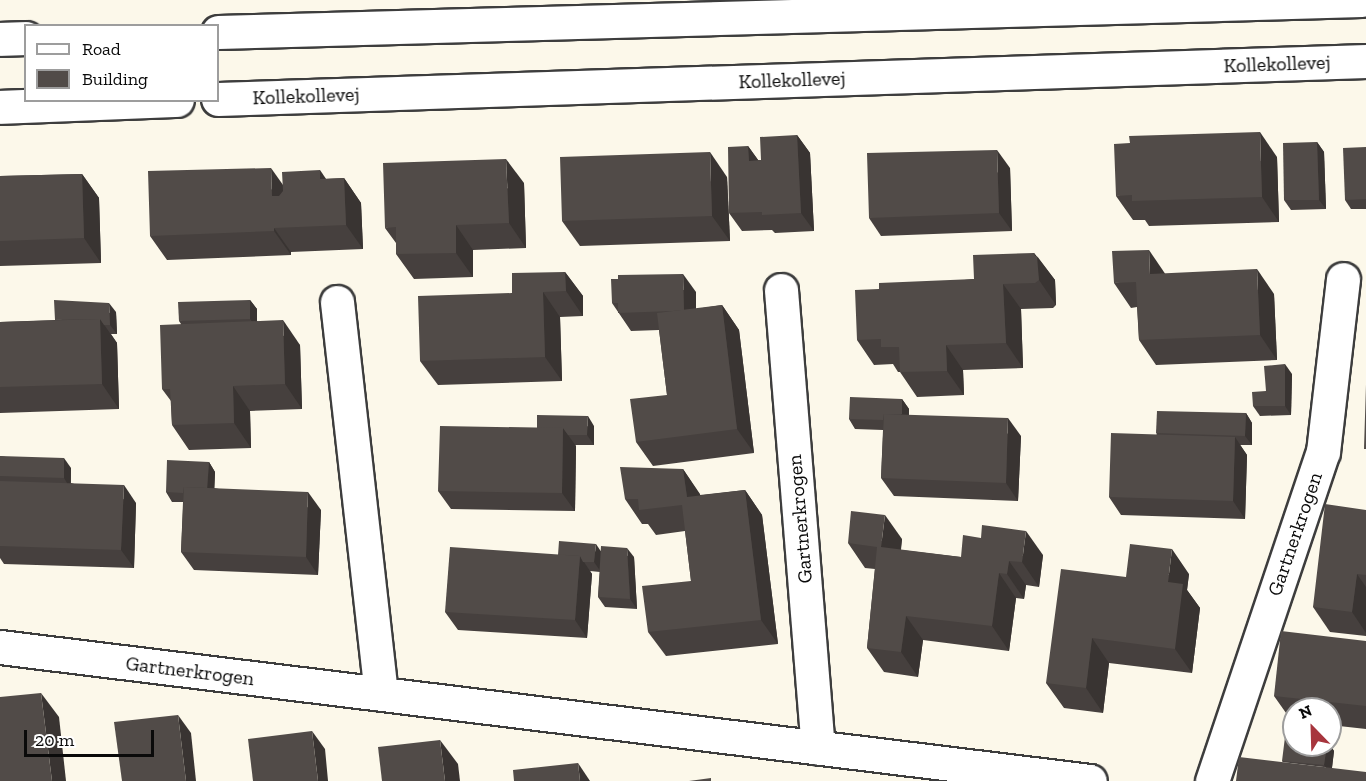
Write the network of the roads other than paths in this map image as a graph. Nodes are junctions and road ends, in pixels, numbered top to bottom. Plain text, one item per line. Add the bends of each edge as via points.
1 (1362, 0) edge
2 (219, 32) edge
3 (24, 38) edge
4 (0, 39) edge
5 (1366, 61) edge
6 (219, 99) edge
7 (133, 102) edge
8 (0, 108) edge
9 (1343, 279) dead end
10 (781, 290) dead end
11 (336, 302) dead end
12 (0, 647) edge
13 (381, 694) junction
14 (818, 748) junction
15 (1090, 781) edge
16 (1212, 781) edge

1 - 2 street
3 - 4 street
5 - 6 street, Kollekollevej
7 - 8 street
9 - 16 street, Gartnerkrogen via 1323,452
10 - 14 street, Gartnerkrogen
11 - 13 street
12 - 13 street, Gartnerkrogen
13 - 14 street, Gartnerkrogen
14 - 15 street, Gartnerkrogen

